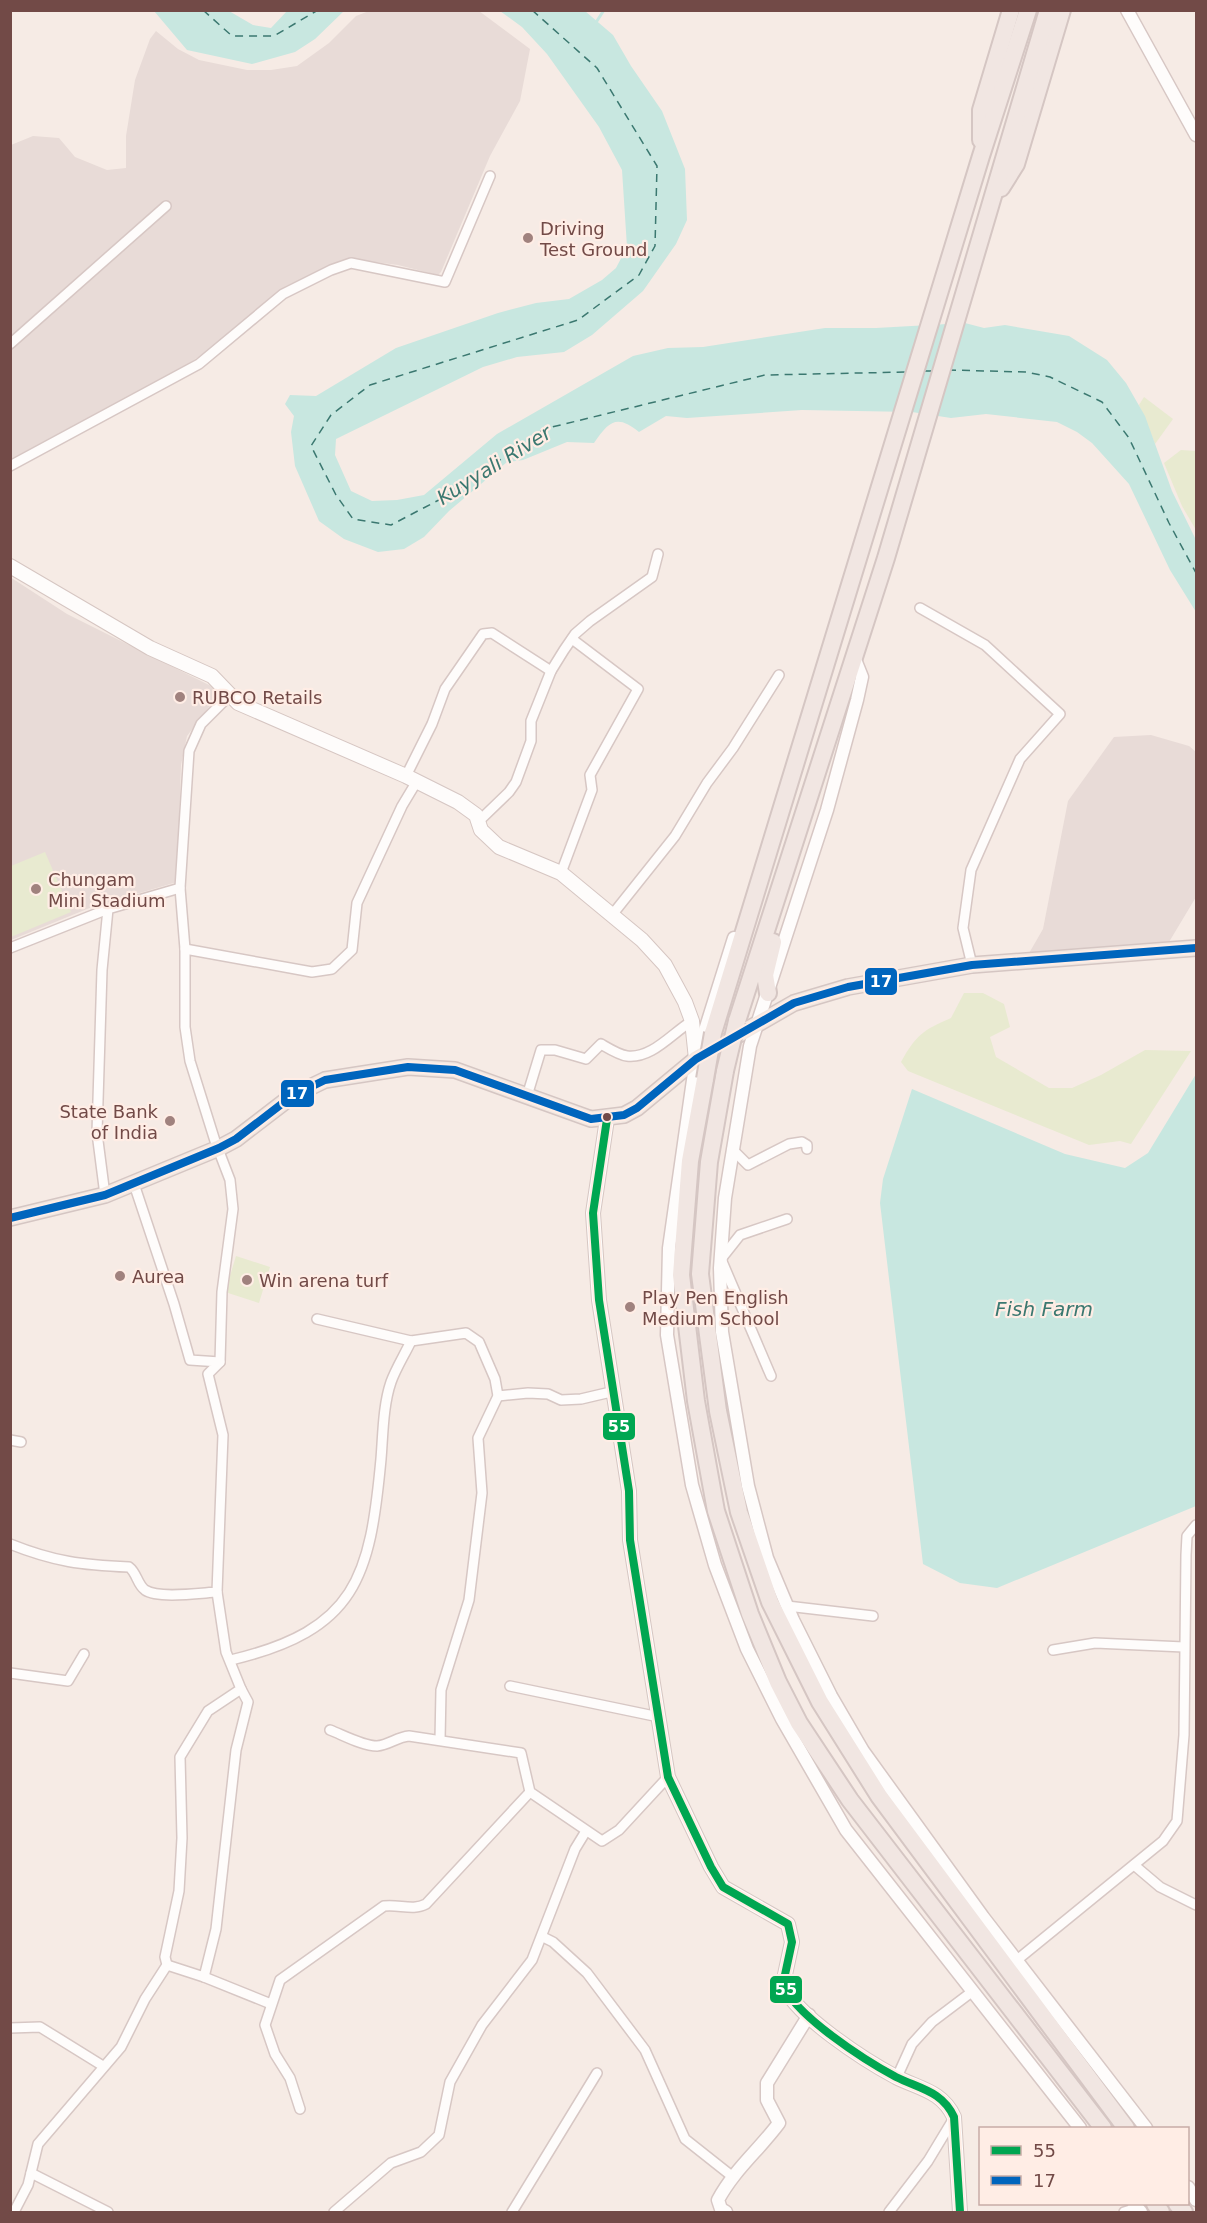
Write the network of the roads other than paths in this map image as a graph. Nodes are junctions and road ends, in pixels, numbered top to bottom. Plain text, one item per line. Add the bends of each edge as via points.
1 (1011, 10) edge
2 (1028, 10) edge
3 (1048, 10) edge
4 (1062, 10) edge
5 (1127, 10) edge
6 (1197, 135) edge
7 (981, 156) junction
8 (490, 176) dead end
9 (166, 206) dead end
10 (989, 207) junction
11 (10, 344) edge
12 (10, 466) edge
13 (658, 554) dead end
14 (10, 566) edge
15 (920, 608) dead end
16 (572, 639) junction
17 (854, 657) junction
18 (826, 665) junction
19 (551, 671) junction
20 (780, 675) dead end
21 (230, 694) junction
22 (411, 779) junction
23 (479, 820) junction
24 (561, 873) junction
25 (180, 888) junction
26 (776, 900) junction
27 (108, 909) junction
28 (612, 915) junction
29 (742, 937) junction
30 (10, 948) edge
31 (1197, 948) edge
32 (185, 949) junction
33 (972, 965) junction
34 (716, 990) junction
35 (768, 993) junction
36 (692, 1021) junction
37 (758, 1024) junction
38 (696, 1059) junction
39 (527, 1096) junction
40 (607, 1119) junction
41 (219, 1148) junction
42 (732, 1149) junction
43 (807, 1149) dead end
44 (134, 1184) junction
45 (105, 1195) junction
46 (10, 1218) edge
47 (787, 1220) dead end
48 (721, 1259) junction
49 (317, 1319) dead end
50 (411, 1341) junction
51 (220, 1362) junction
52 (771, 1376) dead end
53 (615, 1391) junction
54 (498, 1396) junction
55 (10, 1440) edge
56 (21, 1442) dead end
57 (1197, 1525) edge
58 (10, 1544) edge
59 (217, 1592) junction
60 (787, 1606) junction
61 (873, 1616) dead end
62 (1184, 1647) junction
63 (1053, 1650) dead end
64 (84, 1654) dead end
65 (231, 1660) junction
66 (10, 1673) edge
67 (510, 1686) dead end
68 (241, 1689) junction
69 (659, 1717) junction
70 (330, 1730) dead end
71 (440, 1740) junction
72 (668, 1777) junction
73 (530, 1792) junction
74 (586, 1831) junction
75 (1134, 1865) junction
76 (1197, 1905) edge
77 (543, 1937) junction
78 (1017, 1960) junction
79 (167, 1965) junction
80 (204, 1977) junction
81 (973, 1991) junction
82 (272, 2004) junction
83 (809, 2015) junction
84 (10, 2028) edge
85 (103, 2066) junction
86 (597, 2073) dead end
87 (897, 2077) junction
88 (300, 2109) dead end
89 (954, 2117) junction
90 (1079, 2127) edge
91 (1102, 2127) edge
92 (1125, 2127) edge
93 (1145, 2127) edge
94 (31, 2173) junction
95 (733, 2177) junction
96 (1137, 2208) edge
97 (14, 2212) edge
98 (108, 2212) edge
99 (334, 2212) edge
100 (512, 2212) edge
101 (726, 2212) edge
102 (889, 2212) edge
103 (960, 2212) edge
104 (1125, 2212) edge

1 - 7 highway via 981,110
2 - 7 highway
3 - 10 highway
4 - 10 highway via 1016,164
5 - 6 street
7 - 18 highway
8 - 12 street via 445,282 351,263 331,270 283,294 199,364
9 - 11 street
10 - 17 highway
13 - 16 street via 652,577 590,621
14 - 21 main road via 150,648 212,676
15 - 33 street via 985,645 1060,714 1020,759 971,870 963,928
16 - 19 street
16 - 24 street via 638,689 590,775 592,790
17 - 26 highway
17 - 35 street via 862,677 857,700 827,810
18 - 29 highway
18 - 34 street via 799,729
19 - 22 street via 492,633 483,634 446,689
19 - 23 street via 531,721 531,741 516,782
20 - 28 street via 675,836
21 - 22 main road via 238,703
21 - 25 street via 201,724 189,751
22 - 23 main road via 458,802
22 - 32 street via 357,903 352,950 332,969 312,972
23 - 24 main road via 481,830 499,847
24 - 28 main road
25 - 27 street
25 - 32 street
26 - 35 highway via 777,928 765,975
26 - 92 highway, bridge via 725,1071 709,1162 700,1274 718,1411 739,1512 770,1602 820,1702 879,1796
27 - 30 street
27 - 45 street via 102,970 97,1133
28 - 36 main road via 665,965
29 - 34 highway
29 - 91 highway, bridge via 713,1033 690,1161 681,1275 696,1401 716,1510 750,1614 799,1723 850,1800
31 - 33 main road
32 - 41 street via 185,1027 190,1061
33 - 37 main road via 848,987 794,1003
34 - 38 street
35 - 37 street
36 - 38 main road
36 - 39 street via 640,1055 626,1056 601,1044 586,1059 542,1050
37 - 38 main road
37 - 42 street via 750,1046
38 - 40 main road via 637,1108
38 - 81 street via 669,1248 667,1335 692,1485 712,1553 747,1649 846,1830
39 - 40 main road via 570,1113
39 - 41 main road via 456,1070 408,1067 372,1072 325,1080 292,1096
40 - 53 main road via 593,1213 599,1300
41 - 44 main road
41 - 51 street via 230,1180 233,1209 222,1292
42 - 43 street via 748,1165 796,1143 807,1145
42 - 48 street
44 - 45 main road
44 - 51 street via 190,1360
45 - 46 main road
47 - 48 street via 740,1235
48 - 52 street
48 - 60 street via 722,1332 748,1486 767,1558
49 - 50 street
50 - 54 street via 466,1333 479,1342
50 - 65 street via 391,1383 375,1526 363,1570 348,1596 311,1630 283,1646
51 - 59 street via 208,1374 223,1435
53 - 54 street via 561,1400 548,1394
53 - 69 main road via 629,1491 630,1540
54 - 71 street via 478,1438 482,1493 469,1600 441,1689
55 - 56 street
57 - 62 street via 1187,1536
58 - 59 street via 58,1561 129,1567 148,1592
59 - 65 street
60 - 61 street
60 - 78 street via 863,1751
62 - 63 street via 1095,1643
62 - 75 street via 1184,1735 1177,1821 1163,1841
64 - 66 street via 68,1681
65 - 68 street
67 - 69 street
68 - 79 street via 208,1712 180,1757 179,1891 165,1957
68 - 80 street via 248,1702 236,1750 216,1929
69 - 72 main road
70 - 71 street via 375,1746 403,1736
71 - 73 street via 521,1753
72 - 74 street via 610,1839 602,1841
72 - 83 main road via 723,1887 788,1924 792,1942 783,1984
73 - 74 street
73 - 82 street via 426,1904 419,1908 384,1906 280,1980
74 - 77 street
75 - 76 street via 1160,1887
75 - 78 street
77 - 95 street via 554,1942 587,1973 645,2050 685,2139
77 - 99 street via 532,1960 482,2025 450,2082 439,2135 422,2151 391,2163
78 - 93 street
79 - 80 street
79 - 85 street via 121,2047
80 - 82 street
81 - 87 street via 932,2022 912,2044
81 - 90 street
82 - 88 street via 265,2025
83 - 87 main road via 854,2052
83 - 95 street via 767,2083 767,2100 778,2124
84 - 85 street via 40,2027
85 - 94 street via 38,2144
86 - 100 street
87 - 89 main road via 938,2095 948,2103
89 - 102 street via 928,2161
89 - 103 main road
94 - 97 street
94 - 98 street
95 - 101 street via 718,2200 721,2210
96 - 104 street

